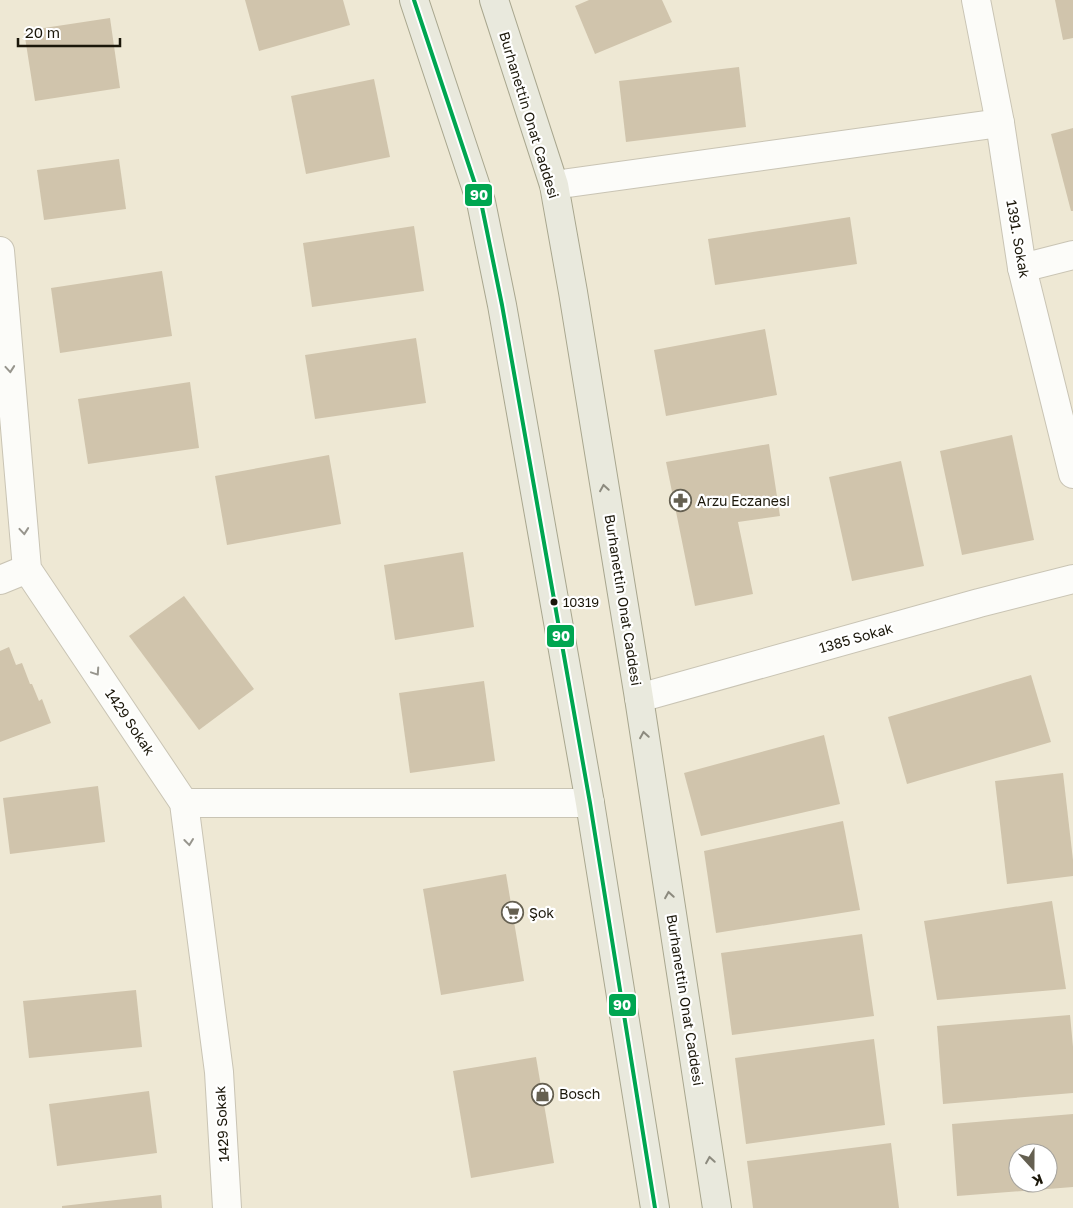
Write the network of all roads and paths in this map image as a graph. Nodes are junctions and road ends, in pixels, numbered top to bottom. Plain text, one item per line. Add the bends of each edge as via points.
1 (414, 0) edge
2 (494, 0) edge
3 (976, 0) edge
4 (1000, 124) junction
5 (554, 185) junction
6 (0, 251) edge
7 (1073, 255) edge
8 (1022, 268) junction
9 (1073, 474) edge
10 (28, 569) junction
11 (1073, 579) edge
12 (0, 580) edge
13 (639, 698) junction
14 (184, 803) junction
15 (590, 803) junction
16 (226, 1208) edge
17 (655, 1208) edge
18 (717, 1208) edge

1 - 15 main road via 480,202 502,305
2 - 5 main road, Burhanettin Onat Caddesi
3 - 4 street, 1391. Sokak
4 - 5 street
4 - 8 street, 1391. Sokak
13 -> 5 main road, Burhanettin Onat Caddesi
6 -> 10 street, 1429 Sokak
7 - 8 street
8 - 9 street, 1391. Sokak
10 - 12 street
10 -> 14 street, 1429 Sokak
11 - 13 street, 1385 Sokak
18 -> 13 main road, Burhanettin Onat Caddesi
14 - 15 street
14 -> 16 street, 1429 Sokak via 219,1072
15 - 17 main road

